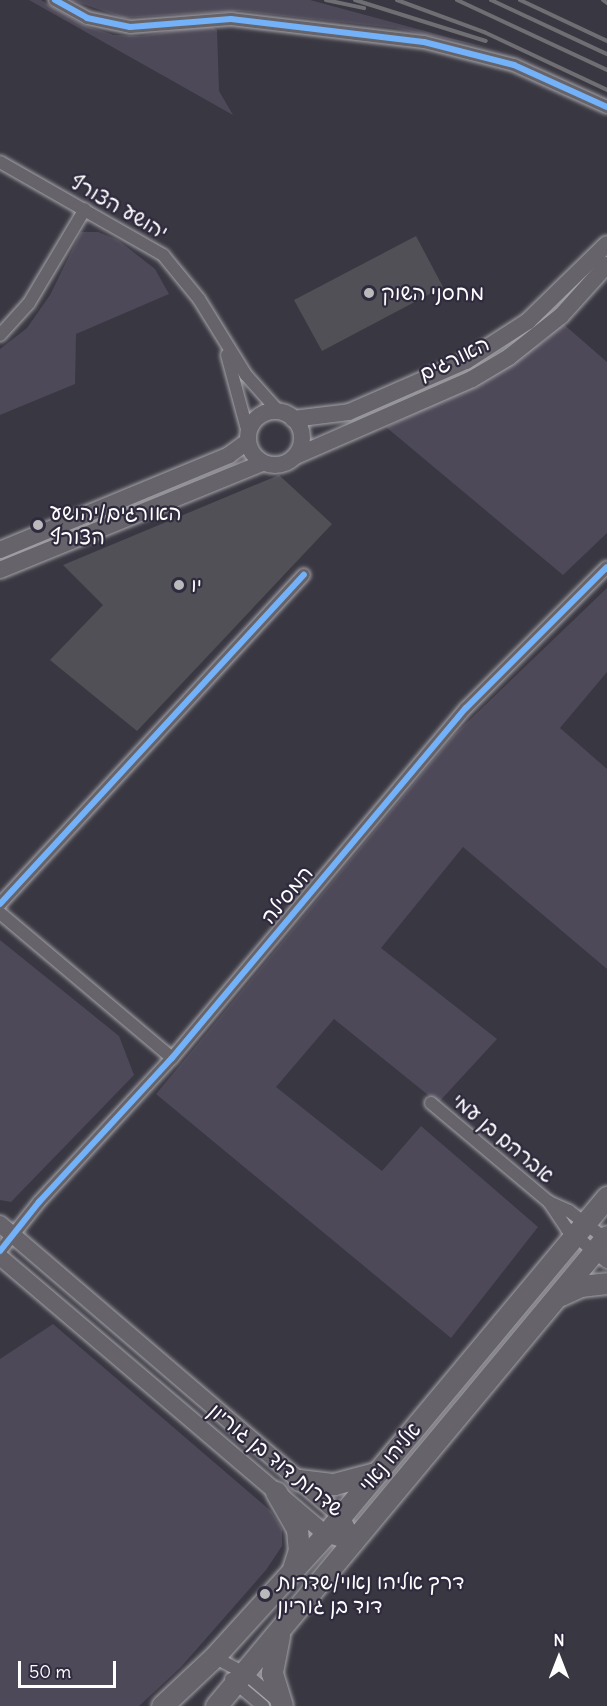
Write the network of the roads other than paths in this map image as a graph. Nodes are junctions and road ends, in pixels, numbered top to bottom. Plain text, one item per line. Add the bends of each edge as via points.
1 (55, 0) edge
2 (607, 107) edge
3 (0, 162) edge
4 (85, 209) junction
5 (607, 244) edge
6 (602, 263) edge
7 (0, 335) edge
8 (220, 337) junction
9 (286, 415) junction
10 (248, 437) junction
11 (296, 456) junction
12 (262, 463) junction
13 (0, 550) edge
14 (607, 567) edge
15 (0, 570) edge
16 (304, 575) dead end
17 (0, 904) edge
18 (0, 913) edge
19 (172, 1058) junction
20 (431, 1103) dead end
21 (607, 1197) edge
22 (0, 1224) edge
23 (580, 1229) junction
24 (14, 1236) junction
25 (604, 1245) edge
26 (0, 1251) edge
27 (0, 1257) edge
28 (607, 1283) edge
29 (555, 1298) junction
30 (376, 1473) junction
31 (299, 1480) junction
32 (276, 1492) junction
33 (340, 1516) junction
34 (326, 1534) junction
35 (354, 1543) junction
36 (292, 1570) junction
37 (280, 1631) junction
38 (214, 1657) junction
39 (241, 1680) junction
40 (162, 1706) edge
41 (216, 1706) edge
42 (276, 1706) edge

1 - 2 street via 87,18 130,27 231,19 448,46 535,72
3 - 4 street, יהושע הצורף
4 - 7 street via 29,303
4 - 8 street, יהושע הצורף via 164,255 199,299
5 - 6 street, האורגים
6 - 9 street, האורגים via 528,321 466,361 349,412
6 - 11 street, האורגים via 561,315 509,357 472,379
8 - 9 street, יהושע הצורף
8 - 10 street, יהושע הצורף
9 - 10 street via 256,418
9 - 11 street via 301,432
10 - 12 street
10 - 13 street via 229,455
11 - 12 street via 280,465
12 - 15 street
14 - 19 street, המסילה via 466,708
16 - 17 street
18 - 19 street
19 - 24 street, המסילה via 39,1202
20 - 23 street, אברהם בן עמי
21 - 23 highway, אליהו נאוי
22 - 24 street, שדרות דוד בן גוריון
23 - 25 street, אברהם בן עמי
23 - 30 highway, אליהו נאוי
24 - 26 street, המסילה
24 - 31 street, שדרות דוד בן גוריון
25 - 29 highway, אליהו נאוי
27 - 32 street, שדרות דוד בן גוריון
28 - 29 highway via 580,1286
29 - 35 highway, אליהו נאוי
30 - 31 highway via 341,1484
30 - 33 highway, אליהו נאוי
31 - 33 street, שדרות דוד בן גוריון
32 - 34 street, שדרות דוד בן גוריון
32 - 36 highway via 297,1529 299,1550
33 - 34 highway, אליהו נאוי
33 - 35 street, שדרות דוד בן גוריון
34 - 35 street, שדרות דוד בן גוריון
34 - 36 highway, אליהו נאוי
35 - 37 highway, אליהו נאוי
36 - 38 highway, אליהו נאוי
37 - 39 highway, אליהו נאוי
37 - 42 highway via 272,1673
38 - 39 street
38 - 40 highway, אליהו נאוי
39 - 41 highway, אליהו נאוי
39 - 42 street
39 - 42 street

